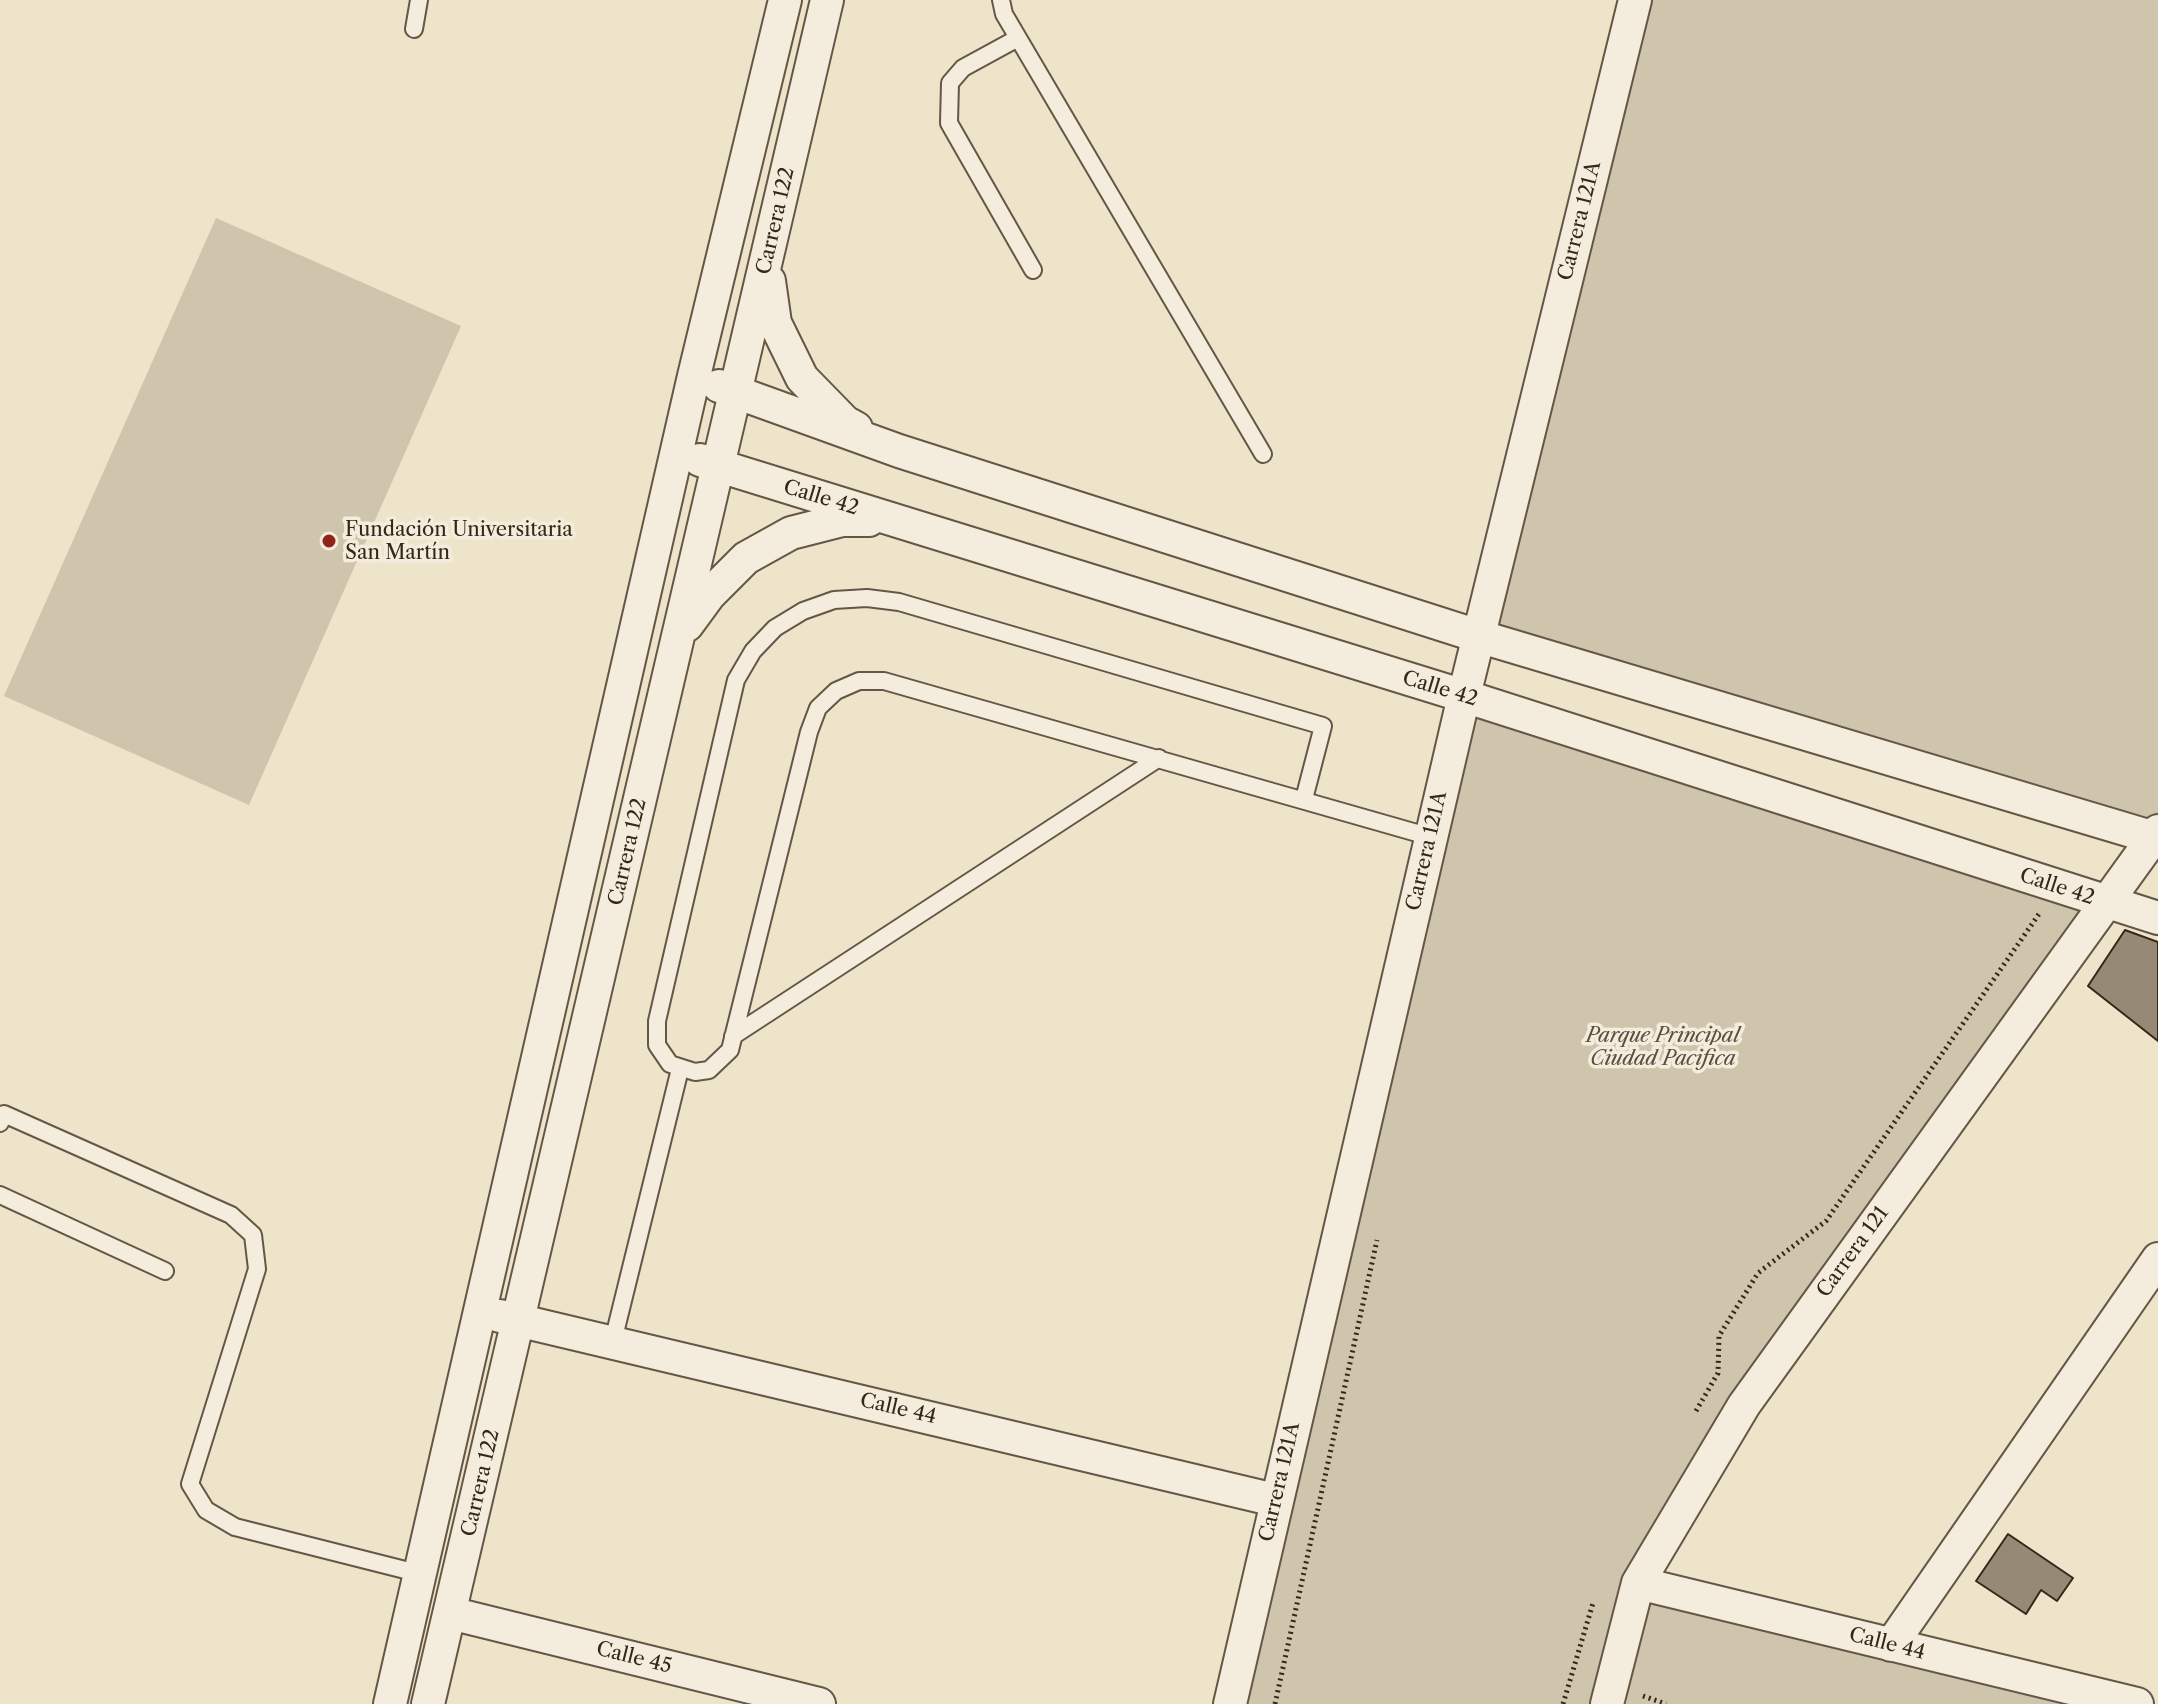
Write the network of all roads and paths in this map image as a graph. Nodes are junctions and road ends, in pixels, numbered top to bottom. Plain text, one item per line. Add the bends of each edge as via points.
1 (419, 0) edge
2 (785, 0) edge
3 (827, 0) edge
4 (1001, 0) edge
5 (1635, 0) edge
6 (414, 29) dead end
7 (1018, 38) junction
8 (766, 262) junction
9 (1033, 270) dead end
10 (694, 376) junction
11 (737, 392) junction
12 (899, 451) junction
13 (677, 452) junction
14 (1263, 454) dead end
15 (720, 468) junction
16 (894, 520) junction
17 (1478, 636) junction
18 (678, 638) junction
19 (1464, 696) junction
20 (1159, 758) junction
21 (1304, 799) junction
22 (2156, 836) edge
23 (1431, 837) junction
24 (2104, 902) junction
25 (2158, 918) edge
26 (733, 1036) junction
27 (680, 1069) junction
28 (1, 1116) edge
29 (0, 1195) edge
30 (1378, 1236) dead end
31 (2158, 1259) edge
32 (165, 1271) dead end
33 (481, 1312) junction
34 (520, 1319) junction
35 (613, 1341) junction
36 (1275, 1500) junction
37 (421, 1574) junction
38 (1638, 1583) junction
39 (450, 1613) junction
40 (1891, 1645) junction
41 (2158, 1689) edge
42 (390, 1704) edge
43 (428, 1704) edge
44 (819, 1704) edge
45 (1230, 1704) edge
46 (1275, 1704) edge
47 (1607, 1704) edge
48 (2137, 1704) edge
49 (2148, 1704) edge

1 - 6 lane
2 - 10 street, Carrera 122
3 - 8 street, Carrera 122
4 - 7 lane
5 - 17 street, Carrera 121A
7 - 9 lane via 963,68 950,83 949,123
7 - 14 lane
8 - 11 street, Carrera 122
8 - 12 street via 775,323 802,378 845,422
10 - 11 street
10 - 13 street, Carrera 122
11 - 12 street
11 - 15 street, Carrera 122
12 - 17 street
13 - 15 street, Calle 42
13 - 33 street, Carrera 122
15 - 16 street, Calle 42
15 - 18 street, Carrera 122
16 - 18 street via 842,520 791,533 746,558 709,595
16 - 19 street, Calle 42
17 - 19 street, Carrera 121A
17 - 22 street
18 - 34 street, Carrera 122
19 - 23 street, Carrera 121A
19 - 24 street, Calle 42
20 - 21 lane
20 - 26 lane
20 - 26 lane via 884,681 859,681 836,691 818,708 809,732
21 - 23 lane
21 - 27 lane via 1323,726 899,602 834,600 803,611 775,628 753,651 726,711 657,1021 657,1045
22 - 24 street, Carrera 121
23 - 36 street, Carrera 121A
24 - 25 street, Calle 42
24 - 38 street, Carrera 121 via 1744,1405
26 - 27 lane via 730,1050 709,1070
27 - 35 lane
28 - 37 lane via 231,1215 253,1235 257,1269 190,1484 206,1510 235,1527
29 - 32 lane
30 - 46 path
31 - 40 street
33 - 34 street, Calle 44
33 - 37 street, Carrera 122
34 - 35 street, Calle 44
34 - 39 street, Carrera 122
35 - 36 street, Calle 44
36 - 45 street, Carrera 121A
37 - 42 street, Carrera 122
38 - 40 street, Calle 44
38 - 47 street, Carrera 121
39 - 43 street, Carrera 122
39 - 44 street, Calle 45
40 - 48 street, Calle 44
41 - 49 street

